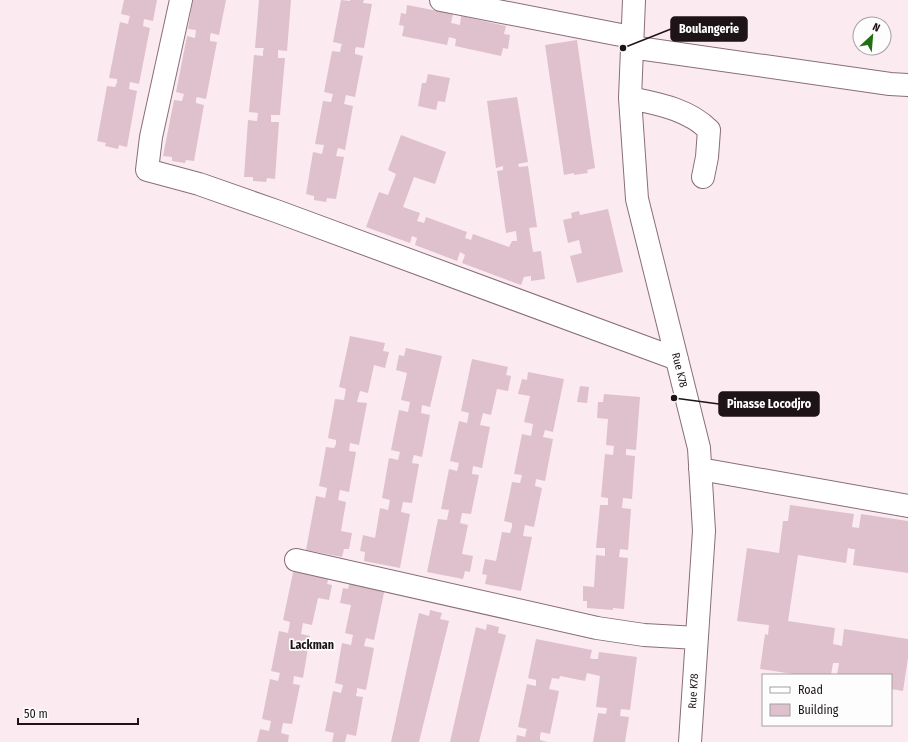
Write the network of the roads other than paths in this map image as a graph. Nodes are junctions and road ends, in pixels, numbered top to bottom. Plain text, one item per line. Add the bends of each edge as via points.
1 (181, 0) edge
2 (441, 0) edge
3 (634, 0) edge
4 (631, 42) junction
5 (908, 85) edge
6 (630, 98) junction
7 (703, 176) dead end
8 (677, 359) junction
9 (700, 469) junction
10 (908, 506) edge
11 (296, 560) dead end
12 (697, 638) junction
13 (690, 742) edge

1 - 8 street via 151,137 148,170 248,201
2 - 4 street
3 - 4 street, Rue K78
4 - 5 street
4 - 6 street, Rue K78
6 - 7 street via 672,107 700,120 709,130 708,157
6 - 8 street, Rue K78 via 637,200
8 - 9 street, Rue K78 via 699,448
9 - 10 street
9 - 12 street, Rue K78 via 704,531
11 - 12 street via 597,628 644,635
12 - 13 street, Rue K78

